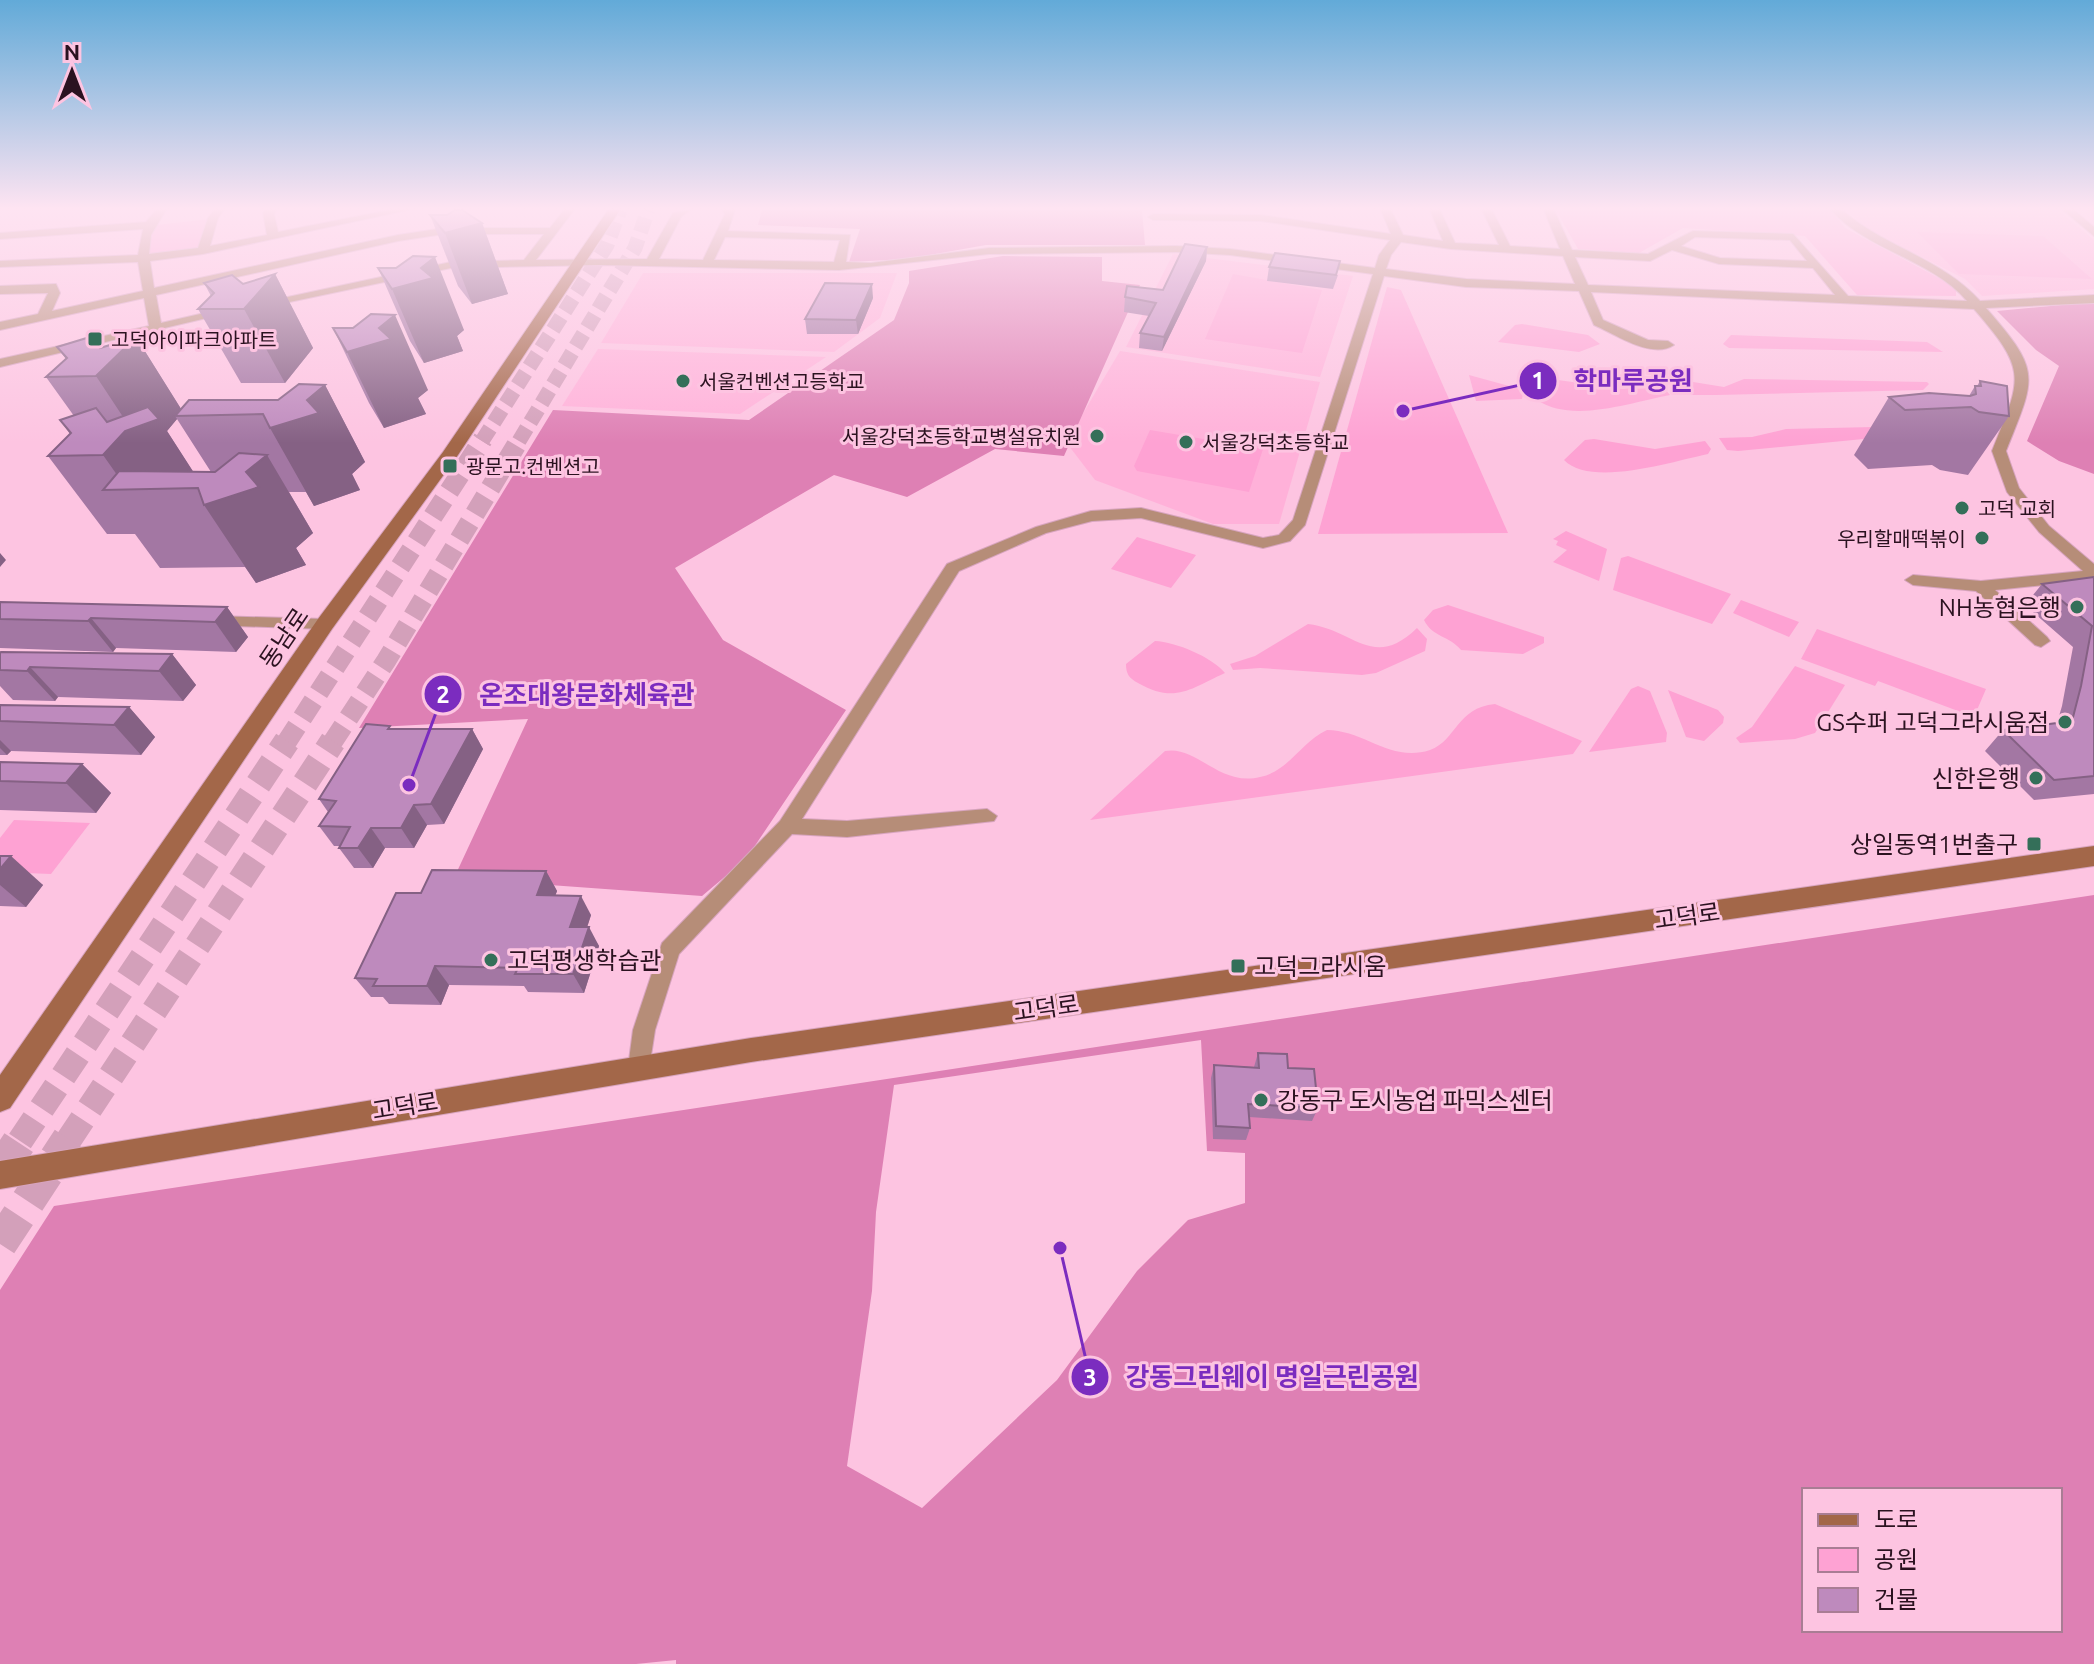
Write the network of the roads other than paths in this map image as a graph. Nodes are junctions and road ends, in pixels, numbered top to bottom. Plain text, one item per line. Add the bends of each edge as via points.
1 (41, 288) edge
2 (52, 288) edge
3 (150, 288) edge
4 (180, 288) edge
5 (324, 288) edge
6 (563, 288) edge
7 (1375, 288) edge
8 (1576, 288) edge
9 (1584, 288) junction
10 (1834, 288) edge
11 (1962, 288) edge
12 (0, 290) edge
13 (152, 294) junction
14 (2094, 299) edge
15 (1845, 300) junction
16 (1977, 305) junction
17 (43, 317) junction
18 (1631, 324) dead end
19 (0, 326) edge
20 (1603, 327) junction
21 (156, 328) junction
22 (1668, 345) dead end
23 (0, 363) edge
24 (2094, 573) edge
25 (1913, 580) dead end
26 (1981, 586) junction
27 (198, 621) edge
28 (325, 624) junction
29 (2041, 641) dead end
30 (987, 816) dead end
31 (787, 826) junction
32 (2094, 856) edge
33 (640, 1068) junction
34 (0, 1099) edge
35 (0, 1175) edge

1 - 12 street
2 - 17 street
3 - 13 street
4 - 13 street
5 - 21 street
6 - 28 main road, 동남로
7 - 31 street via 1300,522 1284,538 1263,543 1141,513 1091,516 1041,530 953,568
8 - 9 street
9 - 15 street
9 - 20 street
10 - 15 street
11 - 16 street
13 - 17 street
13 - 21 street
14 - 16 street
15 - 16 street
16 - 24 street via 2011,344 2024,375 1999,451 2012,489 2044,529
17 - 19 street
18 - 20 street
20 - 22 street via 1646,344
21 - 23 street
24 - 26 street
25 - 26 street
26 - 29 street
27 - 28 street
28 - 34 main road, 동남로
30 - 31 street via 847,829
31 - 33 street via 670,949 644,1030
32 - 33 main road, 고덕로
33 - 35 main road, 고덕로

